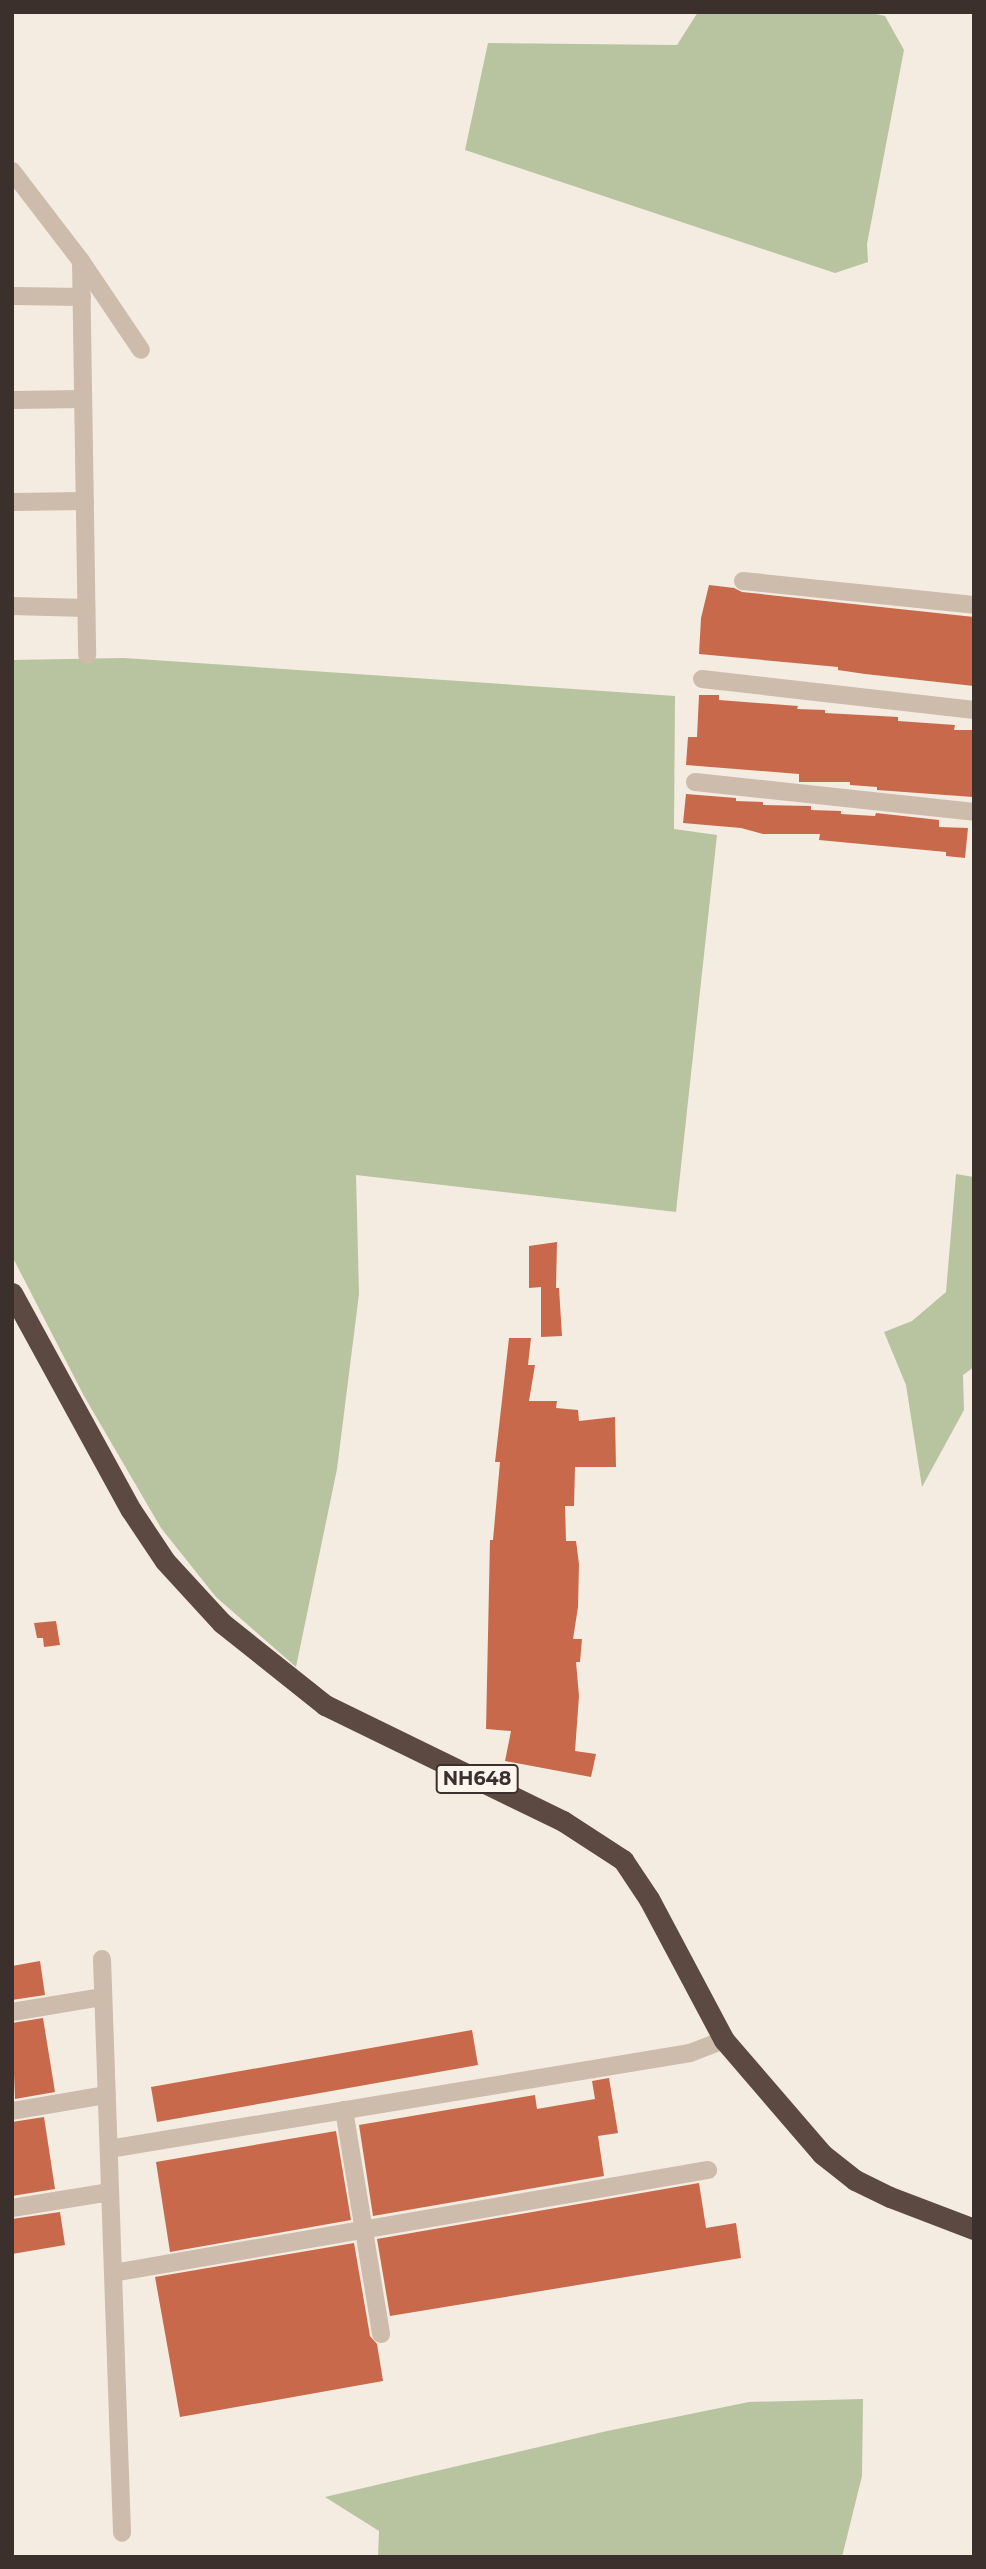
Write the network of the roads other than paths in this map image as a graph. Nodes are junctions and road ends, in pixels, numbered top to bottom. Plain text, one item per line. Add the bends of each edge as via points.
1 (12, 171) edge
2 (81, 261) junction
3 (12, 296) edge
4 (82, 297) junction
5 (141, 350) dead end
6 (83, 399) junction
7 (12, 400) edge
8 (85, 501) junction
9 (12, 502) edge
10 (743, 582) dead end
11 (974, 605) edge
12 (12, 606) edge
13 (86, 608) junction
14 (87, 655) dead end
15 (702, 680) dead end
16 (974, 710) edge
17 (695, 782) dead end
18 (974, 812) edge
19 (12, 1293) edge
20 (102, 1959) dead end
21 (103, 1997) junction
22 (12, 2012) edge
23 (724, 2040) junction
24 (107, 2095) junction
25 (344, 2110) junction
26 (12, 2111) edge
27 (109, 2149) junction
28 (708, 2170) dead end
29 (110, 2192) junction
30 (12, 2208) edge
31 (974, 2229) edge
32 (363, 2230) junction
33 (113, 2273) junction
34 (381, 2334) dead end
35 (122, 2533) dead end

1 - 2 street
2 - 4 street
2 - 5 street
3 - 4 street
4 - 6 street
6 - 7 street
6 - 8 street
8 - 9 street
8 - 13 street
10 - 11 street
12 - 13 street
13 - 14 street
15 - 16 street
17 - 18 street
19 - 23 highway, NH648 via 131,1510 164,1561 222,1623 326,1705 563,1821 622,1860 649,1899
20 - 21 street
21 - 22 street
21 - 24 street
23 - 25 street via 690,2053
23 - 31 highway, NH648 via 822,2154 855,2180
24 - 26 street
24 - 27 street
25 - 27 street
25 - 32 street
27 - 29 street
28 - 32 street
29 - 30 street
29 - 33 street
32 - 33 street
32 - 34 street
33 - 35 street

